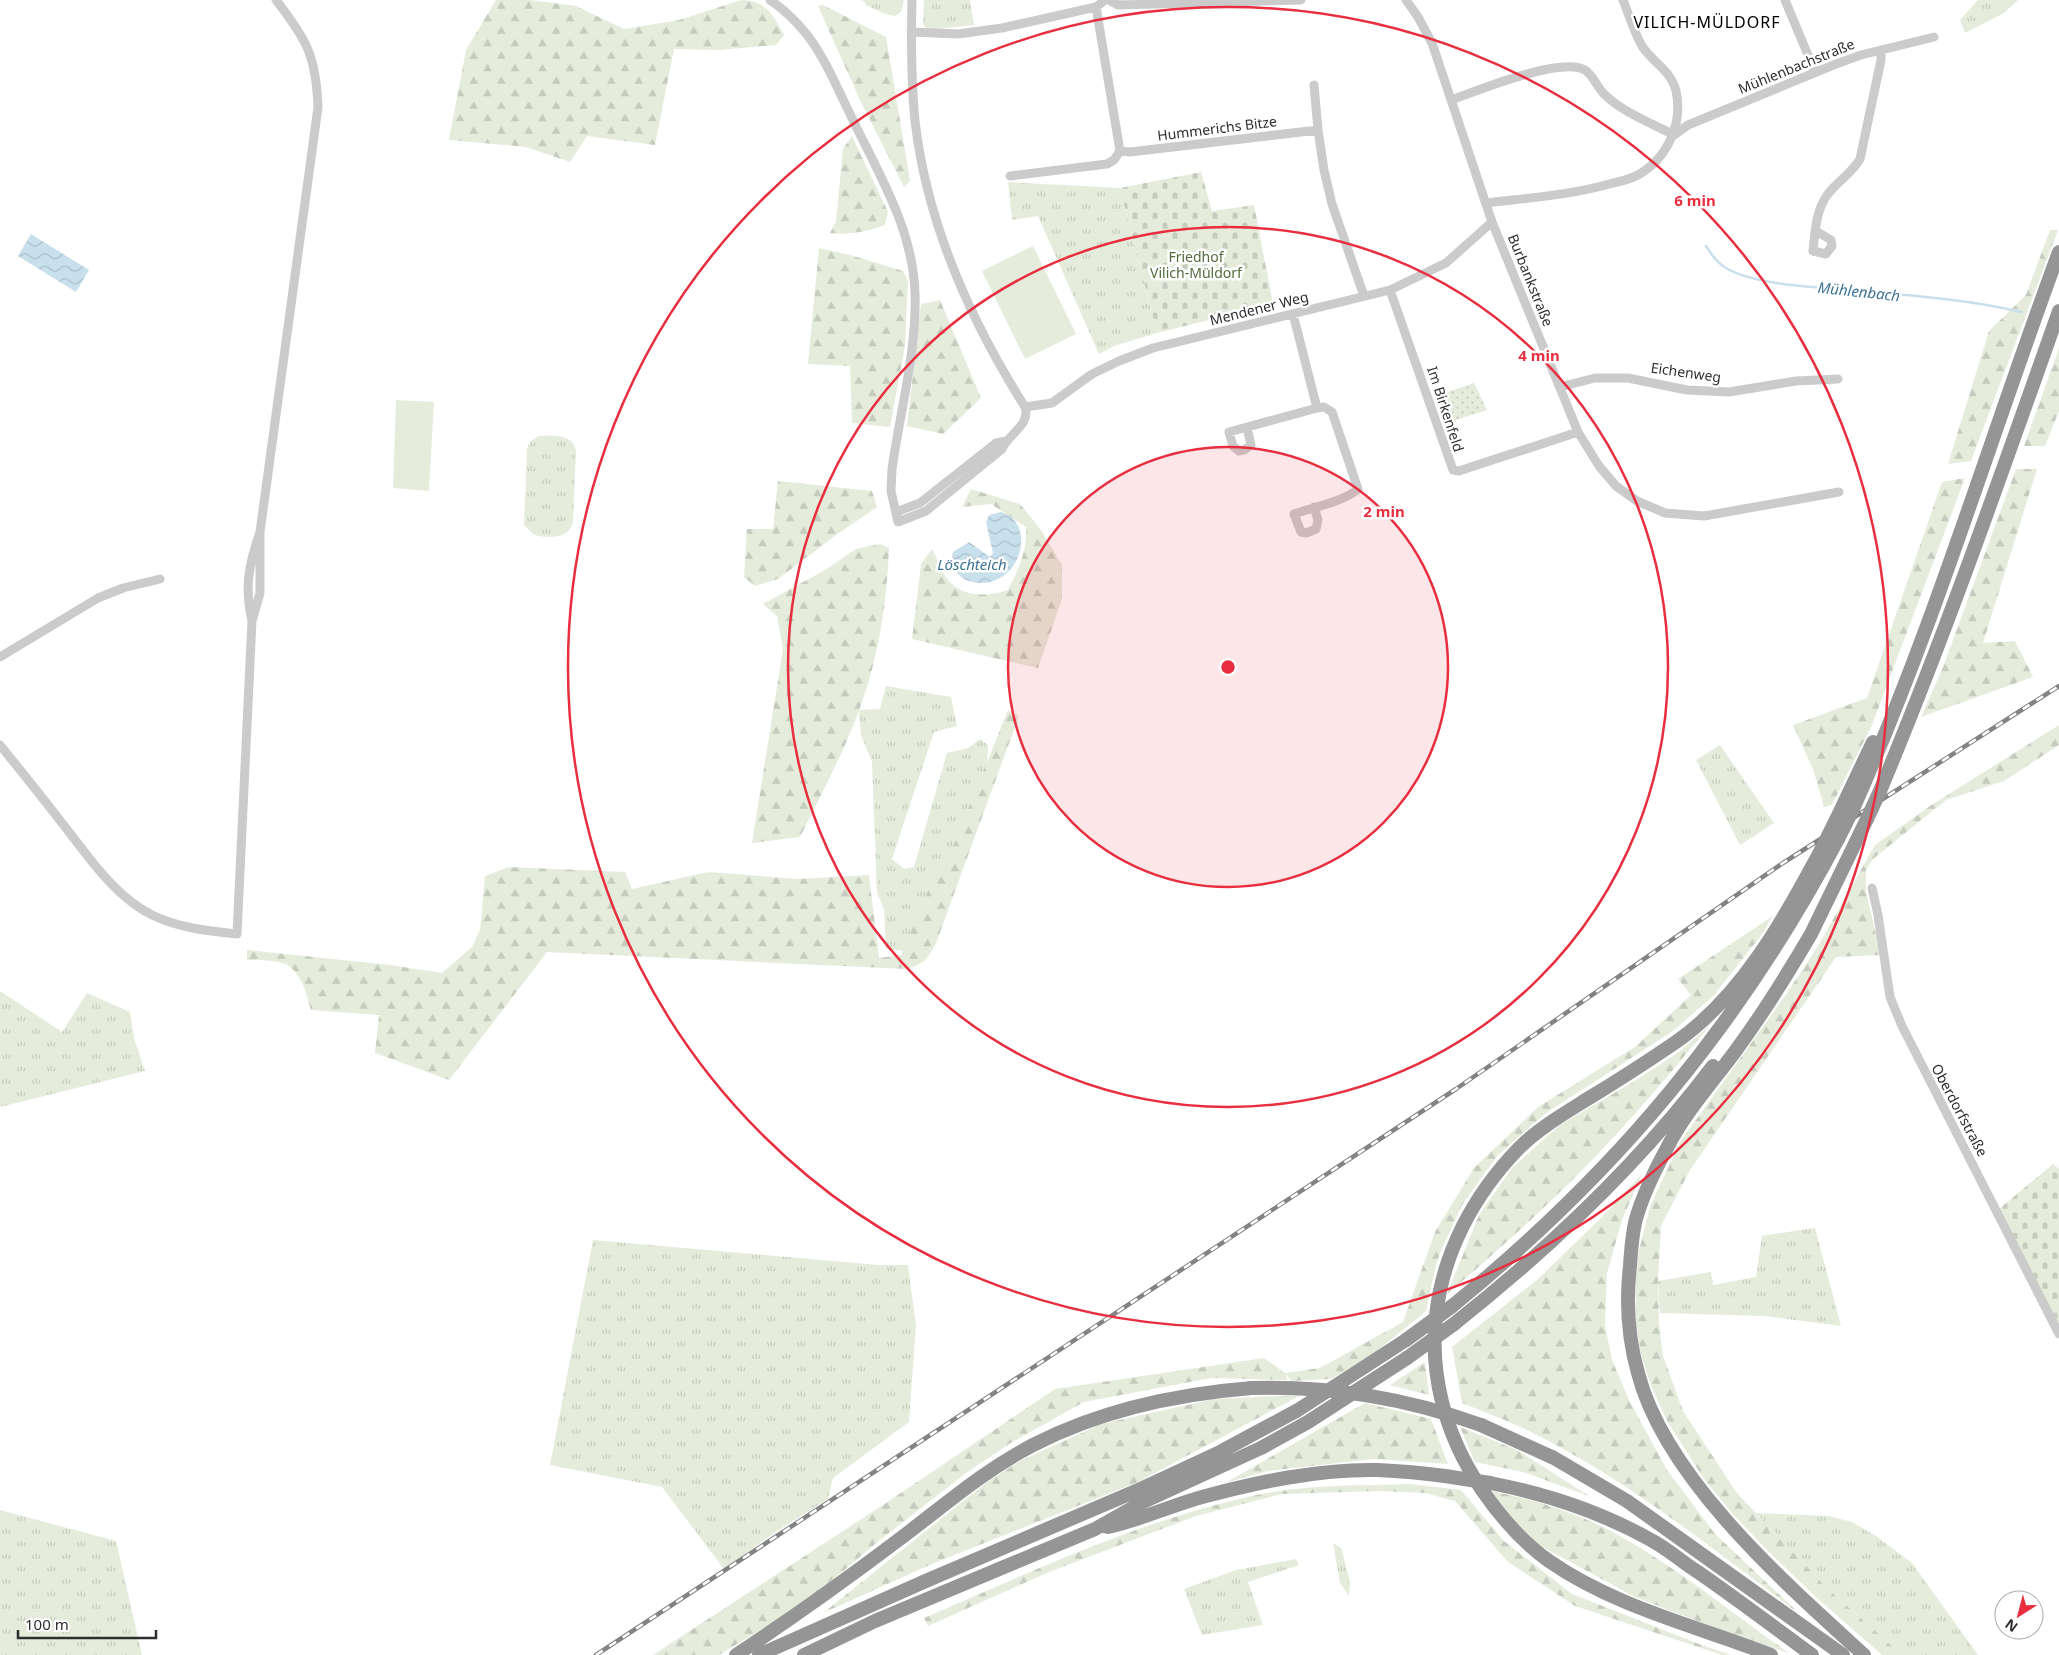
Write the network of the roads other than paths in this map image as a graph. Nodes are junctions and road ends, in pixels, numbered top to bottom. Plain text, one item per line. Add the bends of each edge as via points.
1 (276, 0) edge
2 (770, 0) edge
3 (912, 0) edge
4 (1107, 0) edge
5 (1301, 0) edge
6 (1406, 0) edge
7 (1623, 0) edge
8 (1784, 0) edge
9 (1096, 7) junction
10 (911, 32) junction
11 (1934, 37) dead end
12 (1881, 50) junction
13 (1815, 72) junction
14 (1314, 85) dead end
15 (1451, 100) junction
16 (1318, 130) junction
17 (1674, 135) junction
18 (1120, 152) junction
19 (1010, 176) dead end
20 (1486, 203) junction
21 (1492, 222) junction
22 (1816, 231) dead end
23 (2059, 252) edge
24 (1390, 290) junction
25 (1364, 296) junction
26 (2059, 311) edge
27 (1293, 314) junction
28 (1838, 379) dead end
29 (1560, 387) junction
30 (1025, 406) junction
31 (1317, 408) junction
32 (1246, 428) dead end
33 (1578, 432) junction
34 (953, 483) junction
35 (1839, 492) dead end
36 (1314, 507) dead end
37 (896, 512) junction
38 (160, 579) dead end
39 (1, 658) edge
40 (1906, 680) junction
41 (0, 745) edge
42 (1824, 854) junction
43 (1837, 879) junction
44 (1872, 888) dead end
45 (2059, 1334) edge
46 (1095, 1529) junction
47 (736, 1655) edge
48 (759, 1655) edge
49 (804, 1655) edge
50 (1771, 1655) edge
51 (1812, 1655) edge
52 (1843, 1655) edge
53 (1864, 1655) edge

1 - 41 street via 311,55 318,107 260,532 260,593 252,621 237,934 175,924 144,910 126,897 97,868
2 - 37 street via 797,22 822,58 895,206 909,249 915,291 915,325 892,469
3 - 10 street
4 - 5 street via 1118,4
4 - 9 street
6 - 15 street, Burbankstraße via 1432,43
7 - 17 street via 1643,47 1666,70 1676,90
8 - 13 street
9 - 10 street via 1002,28 958,34
9 - 18 street
10 - 30 street via 918,138 943,242 987,344
11 - 12 street, Mühlenbachstraße
12 - 13 street, Mühlenbachstraße via 1861,54
12 - 22 street via 1860,158 1820,206
13 - 17 street, Mühlenbachstraße via 1688,125
14 - 16 street
15 - 17 street via 1523,75 1578,67 1586,70 1604,94
15 - 20 street, Burbankstraße
16 - 18 street, Hummerichs Bitze
16 - 25 street via 1332,204
17 - 20 street via 1663,152 1638,176 1590,190
18 - 19 street, Hummerichs Bitze via 1107,164
20 - 21 street, Burbankstraße
21 - 24 street, Mendener Weg via 1446,263
21 - 29 street, Burbankstraße
23 - 40 highway
24 - 25 street, Mendener Weg
24 - 33 street, Im Birkenfeld via 1453,470 1459,471
25 - 27 street, Mendener Weg
26 - 43 highway, bridge via 1944,634 1880,791
27 - 30 street, Mendener Weg via 1153,348 1092,374 1052,403
27 - 31 street
28 - 29 street, Eichenweg via 1796,381 1729,392 1687,390 1628,378 1595,378
29 - 33 street, Burbankstraße
30 - 34 street via 1024,420 1002,449
31 - 32 street
31 - 36 street via 1324,407 1332,412 1358,489
33 - 35 street, Burbankstraße via 1616,486 1637,501 1665,513 1704,516
34 - 37 street via 920,503
34 - 37 street via 926,511 898,522
38 - 39 street via 98,598
40 - 42 highway, bridge via 1836,820
40 - 42 highway, bridge via 1853,809 1838,839
42 - 48 highway, bridge via 1813,886 1776,948 1694,1065 1646,1122 1572,1200 1451,1307 1298,1410 1220,1452
42 - 50 highway via 1811,869 1743,977 1708,1015 1679,1040 1549,1123 1521,1146 1497,1173 1471,1212 1449,1256 1436,1304 1433,1332 1440,1396 1450,1431 1465,1465 1494,1508 1520,1537 1547,1559 1610,1595
43 - 46 highway, bridge via 1755,1010 1664,1127 1561,1234 1454,1324 1308,1422 1261,1448 1141,1503
43 - 53 highway via 1812,934 1778,990 1688,1114 1650,1182 1636,1220 1631,1253 1629,1321 1638,1374 1647,1400 1683,1465 1743,1539
44 - 45 street, Oberdorfstraße via 1890,997 1902,1026
46 - 49 highway via 875,1621
46 - 51 highway, bridge via 1131,1522 1199,1498 1262,1482 1318,1474 1376,1470 1490,1483 1570,1503 1653,1540
47 - 52 highway, bridge via 839,1586 970,1483 1035,1445 1080,1425 1177,1397 1252,1388 1305,1388 1354,1392 1427,1408 1481,1425 1554,1458 1628,1501

